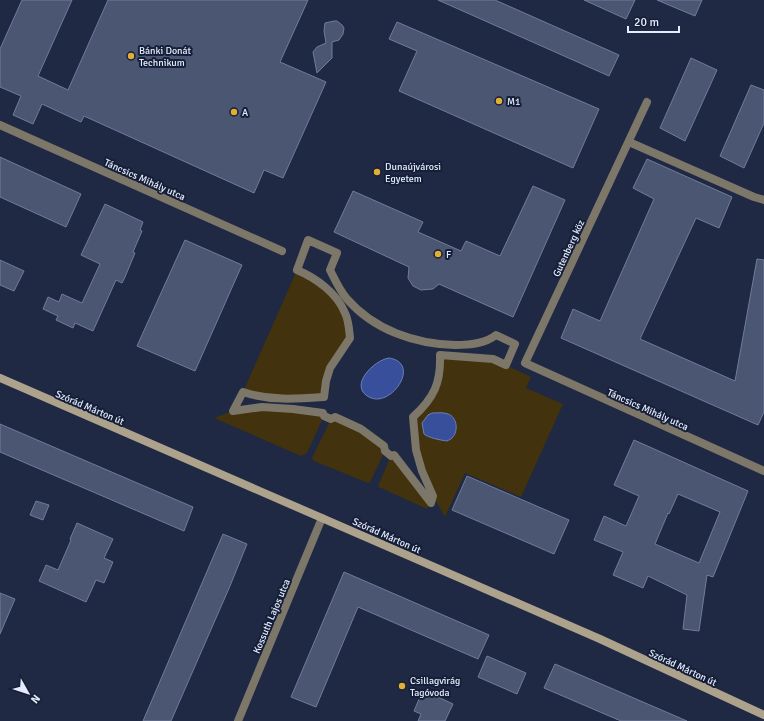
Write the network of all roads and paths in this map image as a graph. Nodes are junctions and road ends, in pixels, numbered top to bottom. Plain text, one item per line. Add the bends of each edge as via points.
1 (647, 102) dead end
2 (0, 125) edge
3 (629, 142) junction
4 (764, 200) edge
5 (282, 251) dead end
6 (516, 344) joint
7 (525, 363) joint
8 (0, 378) edge
9 (764, 471) edge
10 (322, 518) junction
11 (764, 715) edge
12 (238, 721) edge
13 (763, 721) edge

1 - 3 street, Gutenberg köz
2 - 5 street, Táncsics Mihály utca
3 - 4 street
3 - 7 street, Gutenberg köz
6 - 6 street via 506,365 493,359 440,355 438,384 432,397 414,418 416,450 433,496 432,503 394,455 391,456 385,451 384,446 361,429 335,417 331,419 323,413 262,407 233,411 243,392 278,399 324,397 330,368 350,338 345,313 327,288 312,276 297,270 308,240 337,253 330,270 338,286 346,299 382,327 413,340 434,343 465,345 480,343 496,335
7 - 9 street, Táncsics Mihály utca
8 - 10 street, Szórád Márton út
10 - 11 street, Szórád Márton út via 600,639
10 - 12 street, Kossuth Lajos utca
11 - 13 street

